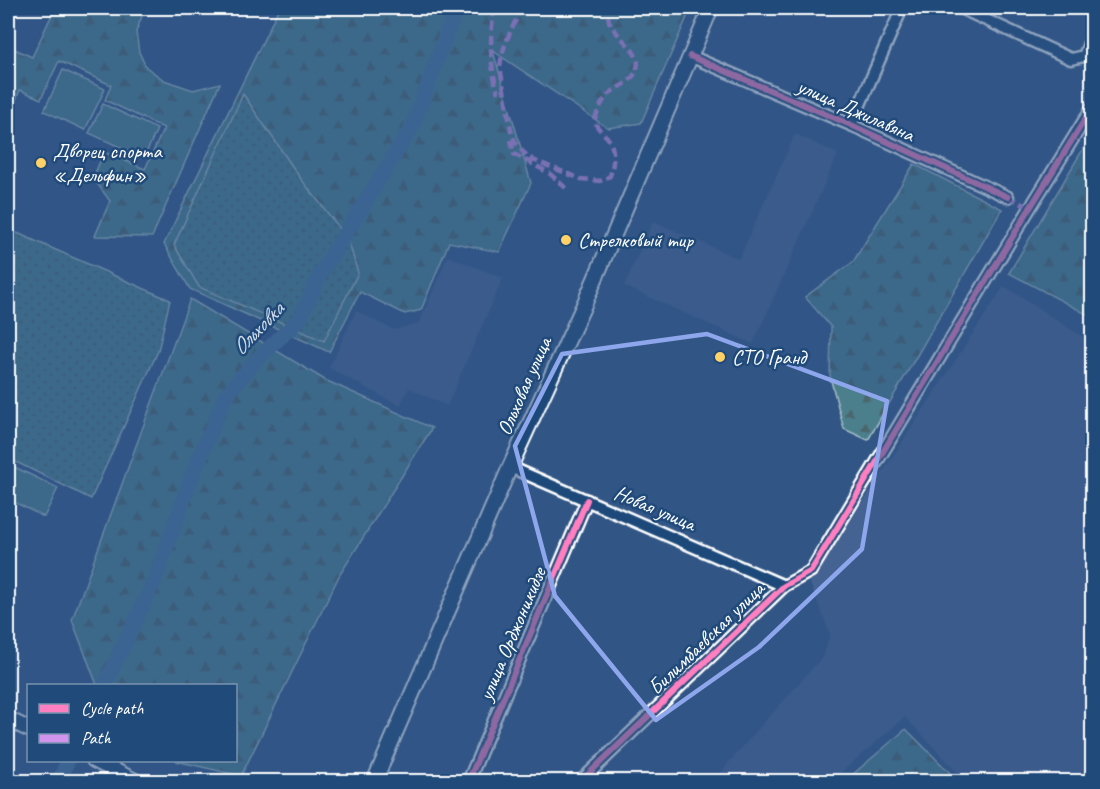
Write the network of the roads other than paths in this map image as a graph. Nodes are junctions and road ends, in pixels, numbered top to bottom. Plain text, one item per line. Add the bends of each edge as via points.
1 (711, 8) edge
2 (902, 8) edge
3 (960, 8) edge
4 (1092, 36) edge
5 (690, 56) junction
6 (1092, 108) edge
7 (851, 125) junction
8 (1008, 197) dead end
9 (510, 467) junction
10 (587, 500) junction
11 (784, 586) junction
12 (8, 719) edge
13 (27, 728) edge
14 (98, 762) edge
15 (137, 782) edge
16 (374, 782) edge
17 (468, 782) edge
18 (580, 782) edge

1 - 5 main road, Ольховая улица
2 - 7 street
3 - 4 street via 1071,59 1084,56
5 - 7 street, улица Джилавяна
5 - 9 main road, Ольховая улица via 583,308
6 - 11 street, Билимбаевская улица via 811,571
7 - 8 street, улица Джилавяна
9 - 10 street, Новая улица
9 - 16 main road, Ольховая улица
10 - 11 street, Новая улица
10 - 17 street, улица Орджоникидзе
11 - 18 street, Билимбаевская улица
12 - 13 main road
14 - 15 main road

